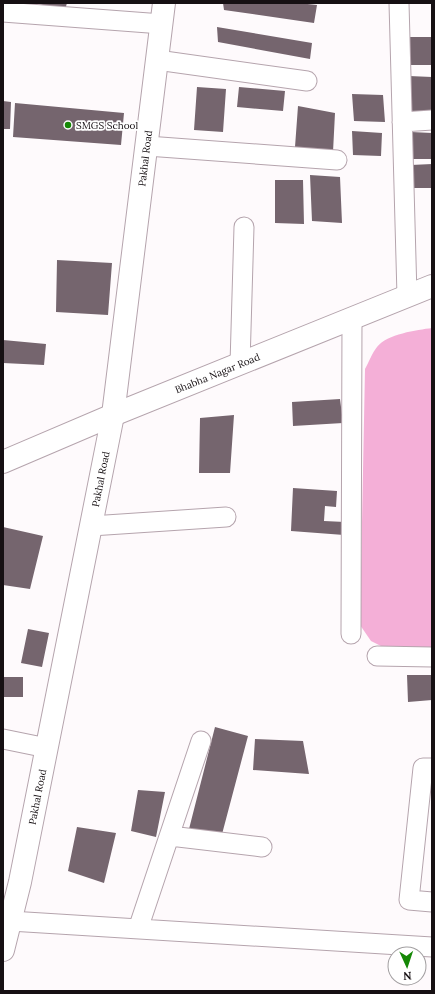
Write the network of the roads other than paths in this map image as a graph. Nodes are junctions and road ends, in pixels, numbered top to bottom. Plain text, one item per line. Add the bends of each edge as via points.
1 (5, 3) edge
2 (399, 3) edge
3 (3, 12) edge
4 (163, 13) edge
5 (158, 60) junction
6 (307, 81) dead end
7 (432, 120) edge
8 (402, 122) junction
9 (147, 146) junction
10 (337, 160) dead end
11 (244, 227) dead end
12 (432, 286) edge
13 (407, 296) junction
14 (352, 319) junction
15 (240, 364) junction
16 (113, 415) junction
17 (3, 462) edge
18 (226, 518) dead end
19 (91, 526) junction
20 (351, 634) dead end
21 (377, 656) dead end
22 (432, 657) edge
23 (3, 740) edge
24 (201, 741) dead end
25 (47, 748) junction
26 (432, 768) edge
27 (170, 836) junction
28 (262, 847) dead end
29 (432, 902) edge
30 (10, 921) junction
31 (138, 929) junction
32 (432, 947) edge
33 (3, 950) edge

1 - 3 street
2 - 8 street
3 - 4 street
4 - 5 street, Pakhal Road
5 - 6 street
5 - 9 street, Pakhal Road
7 - 8 street
8 - 13 street
9 - 10 street
9 - 16 street, Pakhal Road
11 - 15 street
12 - 13 street, Bhabha Nagar Road
13 - 14 street, Bhabha Nagar Road
14 - 15 street, Bhabha Nagar Road
14 - 20 street
15 - 16 street, Bhabha Nagar Road
16 - 17 street, Bhabha Nagar Road
16 - 19 street, Pakhal Road
18 - 19 street
19 - 25 street, Pakhal Road
21 - 22 street
23 - 25 street
24 - 27 street
25 - 30 street, Pakhal Road
26 - 29 street via 423,768 409,900
27 - 28 street
27 - 31 street
30 - 31 street
30 - 33 street, Pakhal Road
31 - 32 street

